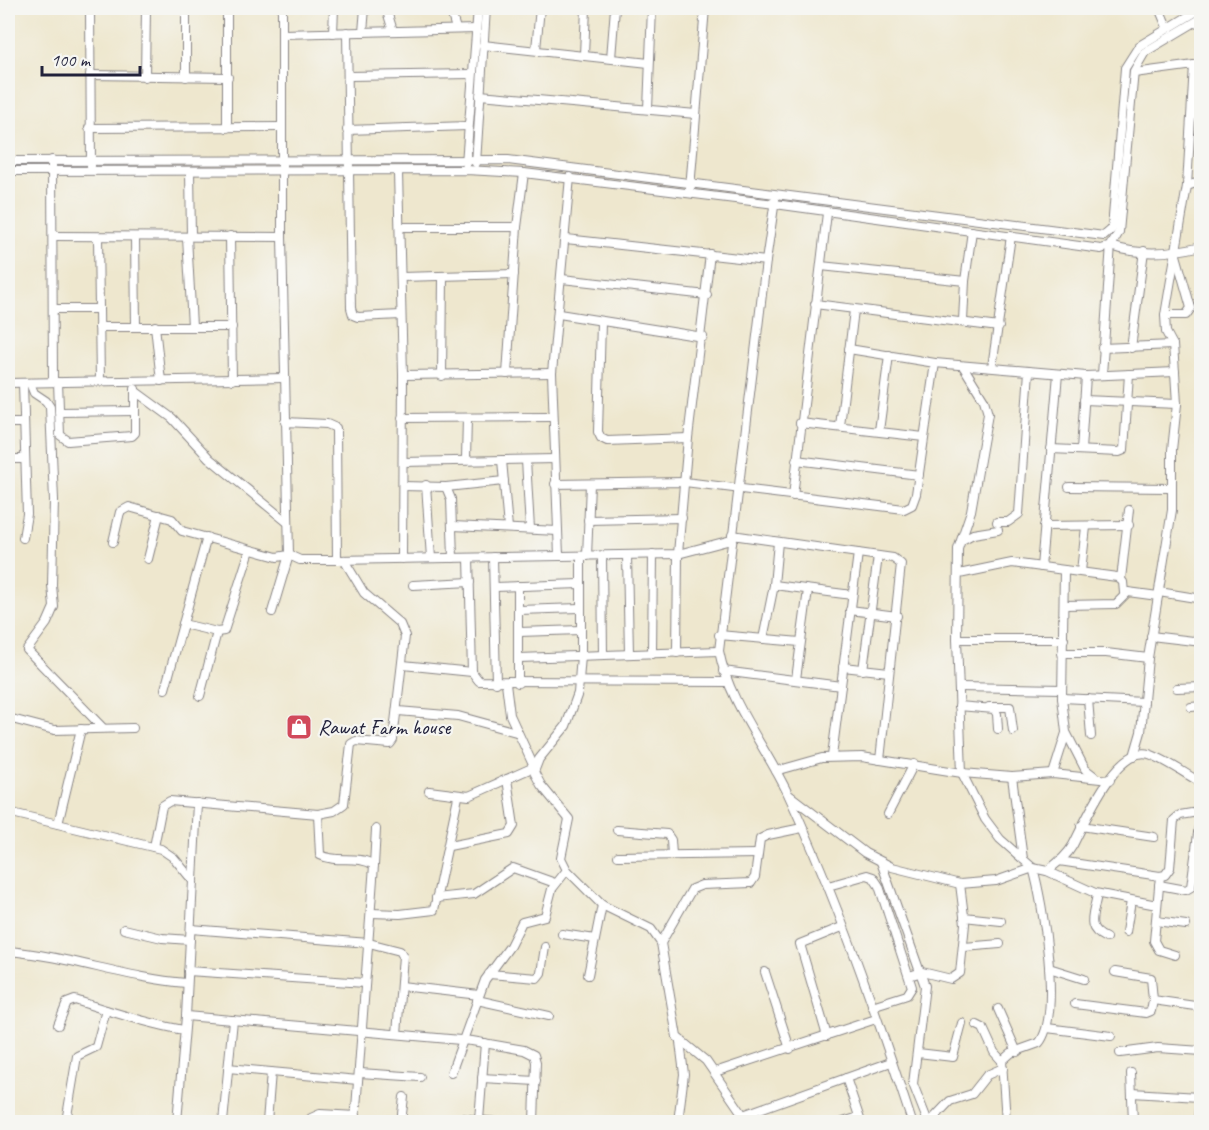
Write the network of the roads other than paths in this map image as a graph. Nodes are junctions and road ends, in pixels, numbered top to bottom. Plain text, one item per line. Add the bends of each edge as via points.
1 (90, 8) edge
2 (146, 8) edge
3 (186, 8) edge
4 (227, 8) edge
5 (282, 8) edge
6 (334, 8) edge
7 (365, 8) edge
8 (386, 8) edge
9 (450, 8) edge
10 (477, 8) edge
11 (486, 8) edge
12 (540, 8) edge
13 (586, 8) edge
14 (615, 8) edge
15 (652, 8) edge
16 (705, 8) edge
17 (1160, 8) edge
18 (1202, 8) edge
19 (1202, 18) edge
20 (1167, 27) junction
21 (456, 29) junction
22 (476, 29) junction
23 (393, 31) junction
24 (347, 32) junction
25 (363, 32) junction
26 (325, 33) junction
27 (283, 34) junction
28 (483, 45) junction
29 (536, 49) junction
30 (584, 55) junction
31 (611, 58) junction
32 (649, 63) junction
33 (1198, 65) edge
34 (1134, 73) junction
35 (471, 74) junction
36 (90, 75) junction
37 (349, 76) junction
38 (145, 77) junction
39 (186, 77) junction
40 (228, 77) junction
41 (480, 95) junction
42 (648, 109) junction
43 (696, 114) junction
44 (468, 126) junction
45 (282, 127) junction
46 (89, 128) junction
47 (227, 128) junction
48 (347, 130) junction
49 (284, 159) junction
50 (348, 159) junction
51 (471, 159) junction
52 (52, 160) junction
53 (90, 160) junction
54 (8, 161) edge
55 (570, 168) junction
56 (466, 170) junction
57 (476, 170) junction
58 (8, 171) edge
59 (91, 171) junction
60 (190, 171) junction
61 (284, 171) junction
62 (52, 172) junction
63 (348, 172) junction
64 (398, 172) junction
65 (524, 172) junction
66 (570, 180) junction
67 (1202, 182) edge
68 (690, 183) junction
69 (1187, 186) junction
70 (777, 193) junction
71 (689, 194) junction
72 (775, 204) junction
73 (827, 213) junction
74 (400, 227) junction
75 (517, 227) junction
76 (972, 231) junction
77 (53, 236) junction
78 (189, 236) junction
79 (230, 236) junction
80 (1011, 236) junction
81 (1108, 236) junction
82 (98, 237) junction
83 (135, 237) junction
84 (282, 237) junction
85 (566, 239) junction
86 (1112, 246) junction
87 (1202, 246) edge
88 (1144, 251) junction
89 (1175, 252) junction
90 (710, 254) junction
91 (765, 261) junction
92 (821, 266) junction
93 (514, 274) junction
94 (443, 276) junction
95 (401, 277) junction
96 (562, 279) junction
97 (965, 281) junction
98 (707, 295) junction
99 (815, 304) junction
100 (53, 309) junction
101 (99, 309) junction
102 (854, 310) junction
103 (559, 314) junction
104 (401, 315) junction
105 (1165, 315) junction
106 (963, 321) junction
107 (601, 322) junction
108 (155, 326) junction
109 (192, 326) junction
110 (99, 327) junction
111 (136, 327) junction
112 (232, 327) junction
113 (999, 327) junction
114 (702, 336) junction
115 (1173, 345) junction
116 (1102, 348) junction
117 (1131, 348) junction
118 (849, 349) junction
119 (889, 355) junction
120 (935, 363) junction
121 (963, 366) junction
122 (1000, 368) junction
123 (1029, 371) junction
124 (1175, 372) junction
125 (552, 373) junction
126 (507, 374) junction
127 (1058, 374) junction
128 (1129, 374) junction
129 (403, 375) junction
130 (1102, 375) junction
131 (442, 376) junction
132 (1086, 376) junction
133 (284, 378) junction
134 (232, 380) junction
135 (100, 381) junction
136 (136, 381) junction
137 (161, 381) junction
138 (55, 382) junction
139 (8, 383) edge
140 (27, 383) junction
141 (135, 391) junction
142 (1084, 400) junction
143 (1128, 403) junction
144 (1177, 404) junction
145 (135, 411) junction
146 (59, 412) junction
147 (552, 417) junction
148 (402, 418) junction
149 (467, 418) junction
150 (285, 422) junction
151 (8, 423) edge
152 (23, 423) junction
153 (800, 423) junction
154 (840, 426) junction
155 (879, 431) junction
156 (924, 437) junction
157 (688, 438) junction
158 (1051, 449) junction
159 (1081, 450) junction
160 (8, 459) edge
161 (25, 459) junction
162 (466, 459) junction
163 (555, 459) junction
164 (502, 460) junction
165 (526, 460) junction
166 (796, 460) junction
167 (403, 462) junction
168 (919, 475) junction
169 (504, 481) junction
170 (685, 482) junction
171 (555, 484) junction
172 (590, 484) junction
173 (426, 485) junction
174 (403, 486) junction
175 (447, 487) junction
176 (1070, 488) dead end
177 (1171, 488) junction
178 (738, 490) junction
179 (793, 496) junction
180 (1129, 510) dead end
181 (159, 514) junction
182 (682, 518) junction
183 (588, 520) junction
184 (287, 522) junction
185 (1129, 525) junction
186 (453, 526) junction
187 (1044, 526) junction
188 (1086, 527) junction
189 (508, 528) junction
190 (530, 529) junction
191 (558, 531) junction
192 (207, 537) junction
193 (23, 538) dead end
194 (732, 538) junction
195 (962, 540) junction
196 (112, 542) dead end
197 (778, 542) junction
198 (250, 550) junction
199 (858, 553) junction
200 (653, 554) junction
201 (678, 554) junction
202 (289, 555) junction
203 (627, 555) junction
204 (559, 556) junction
205 (584, 556) junction
206 (602, 556) junction
207 (878, 556) junction
208 (494, 557) junction
209 (431, 558) junction
210 (453, 558) junction
211 (469, 558) junction
212 (148, 559) dead end
213 (402, 559) junction
214 (341, 560) junction
215 (1041, 567) junction
216 (1064, 570) junction
217 (1081, 571) junction
218 (959, 574) junction
219 (1121, 579) junction
220 (470, 582) junction
221 (580, 584) junction
222 (413, 585) dead end
223 (774, 585) junction
224 (518, 586) junction
225 (495, 587) junction
226 (808, 590) junction
227 (1124, 593) junction
228 (1158, 594) junction
229 (852, 595) junction
230 (1202, 599) edge
231 (1065, 605) junction
232 (580, 608) junction
233 (519, 610) junction
234 (850, 610) junction
235 (272, 612) dead end
236 (872, 613) junction
237 (897, 616) junction
238 (183, 624) junction
239 (581, 630) junction
240 (217, 632) junction
241 (519, 632) junction
242 (719, 635) junction
243 (1151, 636) junction
244 (763, 639) junction
245 (957, 639) junction
246 (1064, 639) junction
247 (800, 642) junction
248 (1202, 642) edge
249 (719, 651) junction
250 (1062, 652) junction
251 (677, 653) junction
252 (629, 654) junction
253 (652, 654) junction
254 (603, 655) junction
255 (581, 656) junction
256 (519, 657) junction
257 (1148, 658) junction
258 (403, 665) junction
259 (843, 667) junction
260 (863, 670) junction
261 (723, 671) junction
262 (472, 672) junction
263 (889, 672) junction
264 (796, 679) junction
265 (580, 682) junction
266 (727, 682) junction
267 (496, 683) junction
268 (506, 683) junction
269 (518, 683) junction
270 (841, 686) junction
271 (960, 687) junction
272 (1202, 687) edge
273 (1177, 688) dead end
274 (165, 689) dead end
275 (1062, 693) junction
276 (200, 696) dead end
277 (1088, 699) junction
278 (1144, 702) junction
279 (959, 706) junction
280 (1202, 706) edge
281 (989, 707) junction
282 (1191, 707) dead end
283 (398, 711) junction
284 (8, 718) edge
285 (104, 728) junction
286 (133, 728) dead end
287 (81, 729) junction
288 (998, 729) dead end
289 (1013, 731) dead end
290 (516, 732) junction
291 (1066, 732) junction
292 (1091, 736) dead end
293 (832, 756) junction
294 (1134, 756) junction
295 (880, 760) junction
296 (914, 764) junction
297 (534, 767) junction
298 (776, 771) junction
299 (962, 773) junction
300 (1053, 774) junction
301 (1094, 776) junction
302 (1012, 777) junction
303 (507, 779) junction
304 (1110, 780) junction
305 (1202, 783) edge
306 (429, 791) dead end
307 (788, 795) junction
308 (458, 797) junction
309 (197, 803) junction
310 (1202, 803) edge
311 (8, 812) edge
312 (1198, 812) junction
313 (318, 814) junction
314 (888, 814) dead end
315 (58, 824) junction
316 (1081, 826) junction
317 (802, 828) junction
318 (376, 829) dead end
319 (617, 830) dead end
320 (1154, 837) dead end
321 (449, 846) junction
322 (154, 847) junction
323 (758, 854) junction
324 (672, 855) junction
325 (618, 856) dead end
326 (1023, 860) junction
327 (1059, 861) junction
328 (881, 862) junction
329 (374, 865) junction
330 (1033, 868) junction
331 (567, 870) junction
332 (1047, 871) junction
333 (1159, 880) junction
334 (193, 881) junction
335 (555, 884) junction
336 (960, 884) junction
337 (828, 886) junction
338 (1191, 887) junction
339 (1202, 887) edge
340 (1096, 894) junction
341 (436, 898) junction
342 (372, 900) junction
343 (1131, 901) junction
344 (602, 905) junction
345 (1157, 905) junction
346 (370, 913) junction
347 (381, 913) junction
348 (964, 917) junction
349 (1001, 921) dead end
350 (1156, 921) junction
351 (1186, 925) dead end
352 (842, 927) junction
353 (124, 929) dead end
354 (191, 929) junction
355 (1126, 932) dead end
356 (562, 934) dead end
357 (1106, 938) dead end
358 (595, 939) junction
359 (190, 940) junction
360 (369, 943) junction
361 (661, 943) junction
362 (1000, 944) dead end
363 (545, 947) dead end
364 (964, 947) junction
365 (8, 951) edge
366 (1175, 955) dead end
367 (1049, 968) junction
368 (188, 971) junction
369 (765, 972) dead end
370 (1115, 972) dead end
371 (489, 974) junction
372 (916, 974) junction
373 (588, 975) dead end
374 (1084, 979) dead end
375 (365, 982) junction
376 (186, 983) junction
377 (401, 986) junction
378 (478, 997) junction
379 (1153, 1000) junction
380 (1075, 1004) dead end
381 (872, 1006) junction
382 (1202, 1007) edge
383 (999, 1009) dead end
384 (106, 1010) junction
385 (186, 1016) junction
386 (549, 1016) dead end
387 (876, 1019) junction
388 (233, 1020) junction
389 (962, 1023) dead end
390 (58, 1025) dead end
391 (977, 1025) dead end
392 (1047, 1028) junction
393 (183, 1030) junction
394 (364, 1032) junction
395 (397, 1034) junction
396 (827, 1036) junction
397 (1111, 1036) dead end
398 (461, 1040) junction
399 (680, 1042) junction
400 (485, 1043) junction
401 (790, 1049) junction
402 (1202, 1051) edge
403 (1017, 1052) junction
404 (918, 1053) junction
405 (1119, 1053) dead end
406 (891, 1062) junction
407 (1003, 1064) junction
408 (228, 1068) junction
409 (1202, 1071) edge
410 (271, 1072) junction
411 (715, 1072) junction
412 (451, 1073) dead end
413 (1131, 1073) dead end
414 (359, 1076) junction
415 (420, 1077) dead end
416 (482, 1078) junction
417 (846, 1078) junction
418 (536, 1081) junction
419 (1132, 1093) junction
420 (1199, 1096) junction
421 (404, 1097) dead end
422 (912, 1099) junction
423 (459, 1118) dead end
424 (355, 1119) edge
425 (745, 1119) edge
426 (479, 1120) junction
427 (860, 1120) edge
428 (66, 1122) edge
429 (177, 1122) edge
430 (223, 1122) edge
431 (267, 1122) edge
432 (310, 1122) edge
433 (401, 1122) edge
434 (496, 1122) edge
435 (534, 1122) edge
436 (678, 1122) edge
437 (843, 1122) edge
438 (912, 1122) edge
439 (929, 1122) edge
440 (1006, 1122) edge
441 (1133, 1122) edge
442 (1198, 1122) edge

1 - 36 street
2 - 38 street
3 - 39 street
4 - 40 street
5 - 27 street
6 - 26 street
7 - 25 street
8 - 23 street
9 - 21 street
10 - 22 street
11 - 28 street
12 - 29 street
13 - 30 street
14 - 31 street
15 - 32 street
16 - 43 street
17 - 20 street
18 - 20 street
19 - 34 street via 1145,52
20 - 81 street via 1139,46 1125,68 1112,229
21 - 22 street
21 - 23 street
22 - 35 street
23 - 25 street
24 - 25 street
24 - 26 street
24 - 37 street
26 - 27 street
27 - 45 street
28 - 29 street
28 - 41 street
29 - 30 street
30 - 31 street
31 - 32 street
32 - 42 street
33 - 34 street
33 - 69 street
34 - 86 street via 1119,232
35 - 37 street
35 - 44 street
36 - 38 street
36 - 46 street
37 - 48 street
38 - 39 street
39 - 40 street
40 - 47 street
41 - 42 street
41 - 51 street
42 - 43 street
43 - 68 street
44 - 48 street
44 - 51 street
45 - 47 street
45 - 49 street
46 - 47 street
46 - 53 street
48 - 50 street
49 - 50 street
49 - 53 street
49 - 61 street
50 - 51 street
50 - 63 street
51 - 55 street
51 - 56 street
51 - 57 street
52 - 53 street
52 - 54 street
52 - 62 street
53 - 59 street
55 - 66 street
55 - 68 street
56 - 57 street
56 - 64 street
57 - 65 street
58 - 62 street
59 - 60 street
59 - 62 street
60 - 61 street
60 - 78 street
61 - 63 street
61 - 84 street
62 - 77 street
63 - 64 street
63 - 104 street via 353,315
64 - 74 street
65 - 66 street
65 - 75 street
66 - 71 street
66 - 85 street
67 - 69 street
68 - 70 street
68 - 71 street
69 - 89 street
70 - 72 street
70 - 81 street
71 - 72 street
72 - 73 street
72 - 91 street
73 - 76 street
73 - 92 street
74 - 75 street
74 - 95 street
75 - 93 street
76 - 80 street
76 - 97 street
77 - 82 street
77 - 100 street
78 - 79 street
78 - 83 street
78 - 109 street
79 - 84 street
79 - 112 street
80 - 86 street via 1096,250
80 - 113 street
81 - 86 street
82 - 83 street
82 - 101 street
83 - 111 street
84 - 133 street
85 - 90 street
85 - 96 street
86 - 88 street
86 - 116 street
87 - 89 street
88 - 89 street
88 - 117 street
89 - 105 street
89 - 105 street via 1191,308 1186,315
90 - 91 street
90 - 98 street
91 - 178 street
92 - 97 street
92 - 99 street
93 - 94 street
93 - 126 street
94 - 95 street
94 - 131 street
95 - 104 street
96 - 98 street
96 - 103 street
97 - 106 street
98 - 114 street
99 - 102 street
99 - 153 street
100 - 101 street
100 - 138 street
101 - 110 street
102 - 106 street
102 - 118 street
103 - 107 street
103 - 125 street
104 - 129 street
105 - 115 street via 1166,332
106 - 113 street
107 - 114 street
107 - 157 street via 601,438
108 - 109 street
108 - 111 street
108 - 137 street
109 - 112 street
110 - 111 street
110 - 135 street
112 - 134 street
113 - 122 street
114 - 157 street
115 - 117 street
115 - 124 street
116 - 117 street
116 - 130 street
118 - 119 street
118 - 154 street
119 - 120 street
119 - 155 street
120 - 121 street
120 - 156 street
121 - 122 street
121 - 195 street via 984,400 988,420
122 - 123 street
123 - 127 street
123 - 195 street via 1019,514
124 - 128 street
124 - 144 street
125 - 126 street
125 - 147 street
126 - 131 street
127 - 132 street
127 - 158 street
128 - 130 street
128 - 143 street
129 - 131 street
129 - 148 street
130 - 132 street
132 - 142 street
133 - 134 street
133 - 150 street
134 - 137 street
135 - 136 street
135 - 138 street
136 - 137 street
136 - 141 street
138 - 140 street
138 - 146 street
139 - 140 street
140 - 152 street
140 - 285 street via 50,407 55,534 54,603 47,623 27,650
141 - 145 street
141 - 184 street via 172,418 209,458
142 - 143 street
142 - 159 street
143 - 144 street
143 - 159 street via 1124,450
144 - 177 street
145 - 146 street
145 - 146 street via 132,436 68,441 60,435
147 - 149 street
147 - 163 street
148 - 149 street
148 - 167 street
149 - 162 street
150 - 184 street
150 - 214 street via 327,423 336,428
151 - 152 street
152 - 161 street
153 - 154 street
153 - 166 street
154 - 155 street
155 - 156 street
156 - 168 street
157 - 170 street
158 - 159 street
158 - 187 street
160 - 161 street
161 - 193 street via 27,520
162 - 164 street
162 - 167 street
163 - 165 street
163 - 171 street
164 - 165 street
164 - 169 street
165 - 190 street
166 - 168 street
166 - 179 street
167 - 174 street
168 - 179 street via 915,500 904,508
169 - 175 street
169 - 189 street
170 - 172 street
170 - 178 street
170 - 182 street
171 - 172 street
171 - 191 street
172 - 183 street
173 - 174 street
173 - 175 street
173 - 209 street
174 - 213 street
175 - 186 street via 452,499
176 - 177 street
177 - 228 street via 1172,510
178 - 179 street
178 - 194 street
180 - 185 street
181 - 192 street via 172,519 182,531
181 - 196 street via 123,508
181 - 212 street
182 - 183 street
182 - 201 street
183 - 205 street
184 - 202 street
185 - 188 street
185 - 219 street
186 - 189 street
186 - 210 street
187 - 188 street
187 - 215 street
188 - 217 street
189 - 190 street
190 - 191 street
191 - 204 street
192 - 198 street
192 - 238 street
194 - 197 street
194 - 201 street
194 - 242 street
195 - 218 street via 958,549
197 - 199 street
197 - 223 street
198 - 202 street via 277,557
198 - 240 street via 226,628
199 - 207 street
199 - 229 street
200 - 201 street
200 - 203 street
200 - 253 street
201 - 251 street
202 - 214 street via 300,560
202 - 235 street
203 - 206 street
203 - 252 street
204 - 205 street
204 - 208 street
205 - 206 street
205 - 221 street
206 - 254 street
207 - 236 street
207 - 237 street via 893,558 901,564
208 - 211 street
208 - 225 street
209 - 210 street
209 - 213 street
210 - 211 street
211 - 220 street
213 - 214 street
214 - 258 street via 363,593 403,628
215 - 216 street
215 - 218 street via 1012,563
216 - 217 street
216 - 231 street
217 - 219 street
218 - 245 street
219 - 227 street
220 - 222 street
220 - 262 street
221 - 224 street
221 - 232 street
223 - 226 street
223 - 244 street
224 - 225 street
224 - 233 street
225 - 267 street
226 - 229 street
226 - 247 street
227 - 228 street
227 - 231 street via 1116,604
228 - 230 street
228 - 243 street
229 - 234 street
231 - 246 street
232 - 233 street
232 - 239 street
233 - 241 street
234 - 236 street
234 - 259 street
236 - 237 street
236 - 260 street
237 - 263 street
238 - 240 street
238 - 274 street
239 - 241 street
239 - 255 street
240 - 276 street
241 - 256 street
242 - 244 street
242 - 249 street
243 - 248 street
243 - 257 street
244 - 247 street
245 - 246 street
245 - 271 street
246 - 250 street
247 - 264 street
249 - 251 street
249 - 261 street
250 - 257 street via 1106,652
250 - 275 street
251 - 253 street
252 - 253 street
252 - 254 street
254 - 255 street
255 - 256 street
255 - 265 street
256 - 269 street
257 - 278 street
258 - 262 street
258 - 283 street
259 - 260 street
259 - 270 street
260 - 263 street
261 - 264 street
261 - 266 street
262 - 267 street via 479,681
263 - 295 street
264 - 270 street
265 - 266 street
265 - 269 street
265 - 297 street via 566,726
266 - 298 street
267 - 268 street
268 - 269 street
268 - 290 street
270 - 293 street
271 - 275 street
271 - 279 street
272 - 273 street
275 - 277 street
275 - 291 street
277 - 278 street
277 - 292 street
278 - 294 street
279 - 281 street
279 - 299 street
280 - 282 street
281 - 288 street via 997,714
281 - 289 street via 1010,708
283 - 290 street via 458,716
283 - 313 street via 396,732 390,744 351,744 344,804
284 - 287 street via 45,729
285 - 286 street
285 - 287 street
287 - 315 street
290 - 297 street
291 - 300 street
291 - 301 street via 1085,769
293 - 295 street
293 - 298 street
294 - 304 street
294 - 305 street via 1149,754
295 - 296 street
296 - 299 street
296 - 314 street
297 - 303 street
297 - 331 street via 541,785 569,819 561,858
298 - 307 street
299 - 302 street
299 - 326 street via 985,819
300 - 301 street
300 - 302 street
301 - 304 street
302 - 326 street
303 - 308 street via 477,794
303 - 321 street via 512,830
304 - 316 street
306 - 308 street
307 - 317 street
307 - 328 street
308 - 321 street
309 - 313 street
309 - 322 street via 165,802
309 - 334 street
310 - 312 street
311 - 315 street
312 - 333 street via 1174,820 1170,868
312 - 338 street
313 - 329 street via 320,855 359,859
315 - 322 street
316 - 320 street
316 - 327 street via 1073,846
317 - 323 street via 763,837
317 - 337 street
318 - 329 street
319 - 324 street via 666,834 671,840
321 - 341 street
322 - 334 street via 174,858
323 - 324 street
323 - 361 street via 751,883 692,889
324 - 325 street
326 - 330 street
327 - 332 street
327 - 333 street
328 - 336 street
328 - 372 street
329 - 342 street
330 - 332 street
330 - 336 street via 996,881
330 - 367 street via 1042,902
331 - 335 street
331 - 344 street
332 - 340 street
333 - 338 street via 1186,890
333 - 345 street
334 - 354 street
335 - 341 street via 513,868 474,894
335 - 371 street via 545,916 522,922
336 - 348 street
337 - 352 street
337 - 372 street via 867,875 873,877
338 - 339 street
340 - 343 street
340 - 357 street via 1092,927
341 - 347 street via 434,910
342 - 346 street
342 - 347 street
343 - 345 street
343 - 355 street
344 - 358 street
344 - 361 street via 651,929
345 - 350 street
346 - 347 street
346 - 360 street
348 - 349 street
348 - 364 street
350 - 351 street
350 - 366 street via 1156,946
352 - 381 street
352 - 396 street via 800,944
353 - 359 street
354 - 359 street
354 - 360 street
356 - 358 street
358 - 373 street
359 - 368 street
360 - 375 street
360 - 377 street via 402,954
361 - 399 street
362 - 364 street
363 - 371 street via 537,978
364 - 372 street via 962,970 956,978
365 - 376 street via 56,956
367 - 374 street
367 - 392 street
368 - 375 street
368 - 376 street
369 - 401 street
370 - 379 street via 1151,978
371 - 378 street
372 - 381 street via 910,993
372 - 404 street via 926,993
375 - 394 street
376 - 385 street
377 - 378 street
377 - 395 street
378 - 386 street
378 - 398 street
379 - 380 street via 1151,1011 1146,1013
379 - 382 street
381 - 387 street
383 - 403 street
384 - 390 street via 71,1000
384 - 393 street
384 - 428 street via 96,1047 77,1056
385 - 388 street
385 - 393 street
387 - 396 street
387 - 406 street
388 - 394 street
388 - 408 street
389 - 404 street via 954,1056
391 - 407 street via 985,1030
392 - 397 street
392 - 403 street via 1039,1043
393 - 429 street
394 - 395 street
394 - 414 street
395 - 398 street
396 - 401 street
398 - 400 street
398 - 412 street
399 - 411 street via 701,1056
399 - 436 street via 684,1074
400 - 416 street
400 - 418 street via 531,1053 536,1062
401 - 411 street
402 - 405 street via 1158,1048
403 - 407 street via 1007,1055
404 - 422 street
406 - 417 street
406 - 422 street
407 - 439 street via 972,1094 950,1101
407 - 440 street
408 - 410 street
408 - 430 street
409 - 420 street
410 - 414 street
410 - 431 street
411 - 425 street
413 - 419 street
414 - 415 street
414 - 424 street
416 - 418 street
416 - 426 street
417 - 425 street
417 - 427 street
418 - 435 street
419 - 420 street
419 - 441 street
420 - 442 street
421 - 433 street
422 - 438 street
422 - 439 street
423 - 426 street
424 - 432 street via 320,1114
426 - 434 street
427 - 437 street

